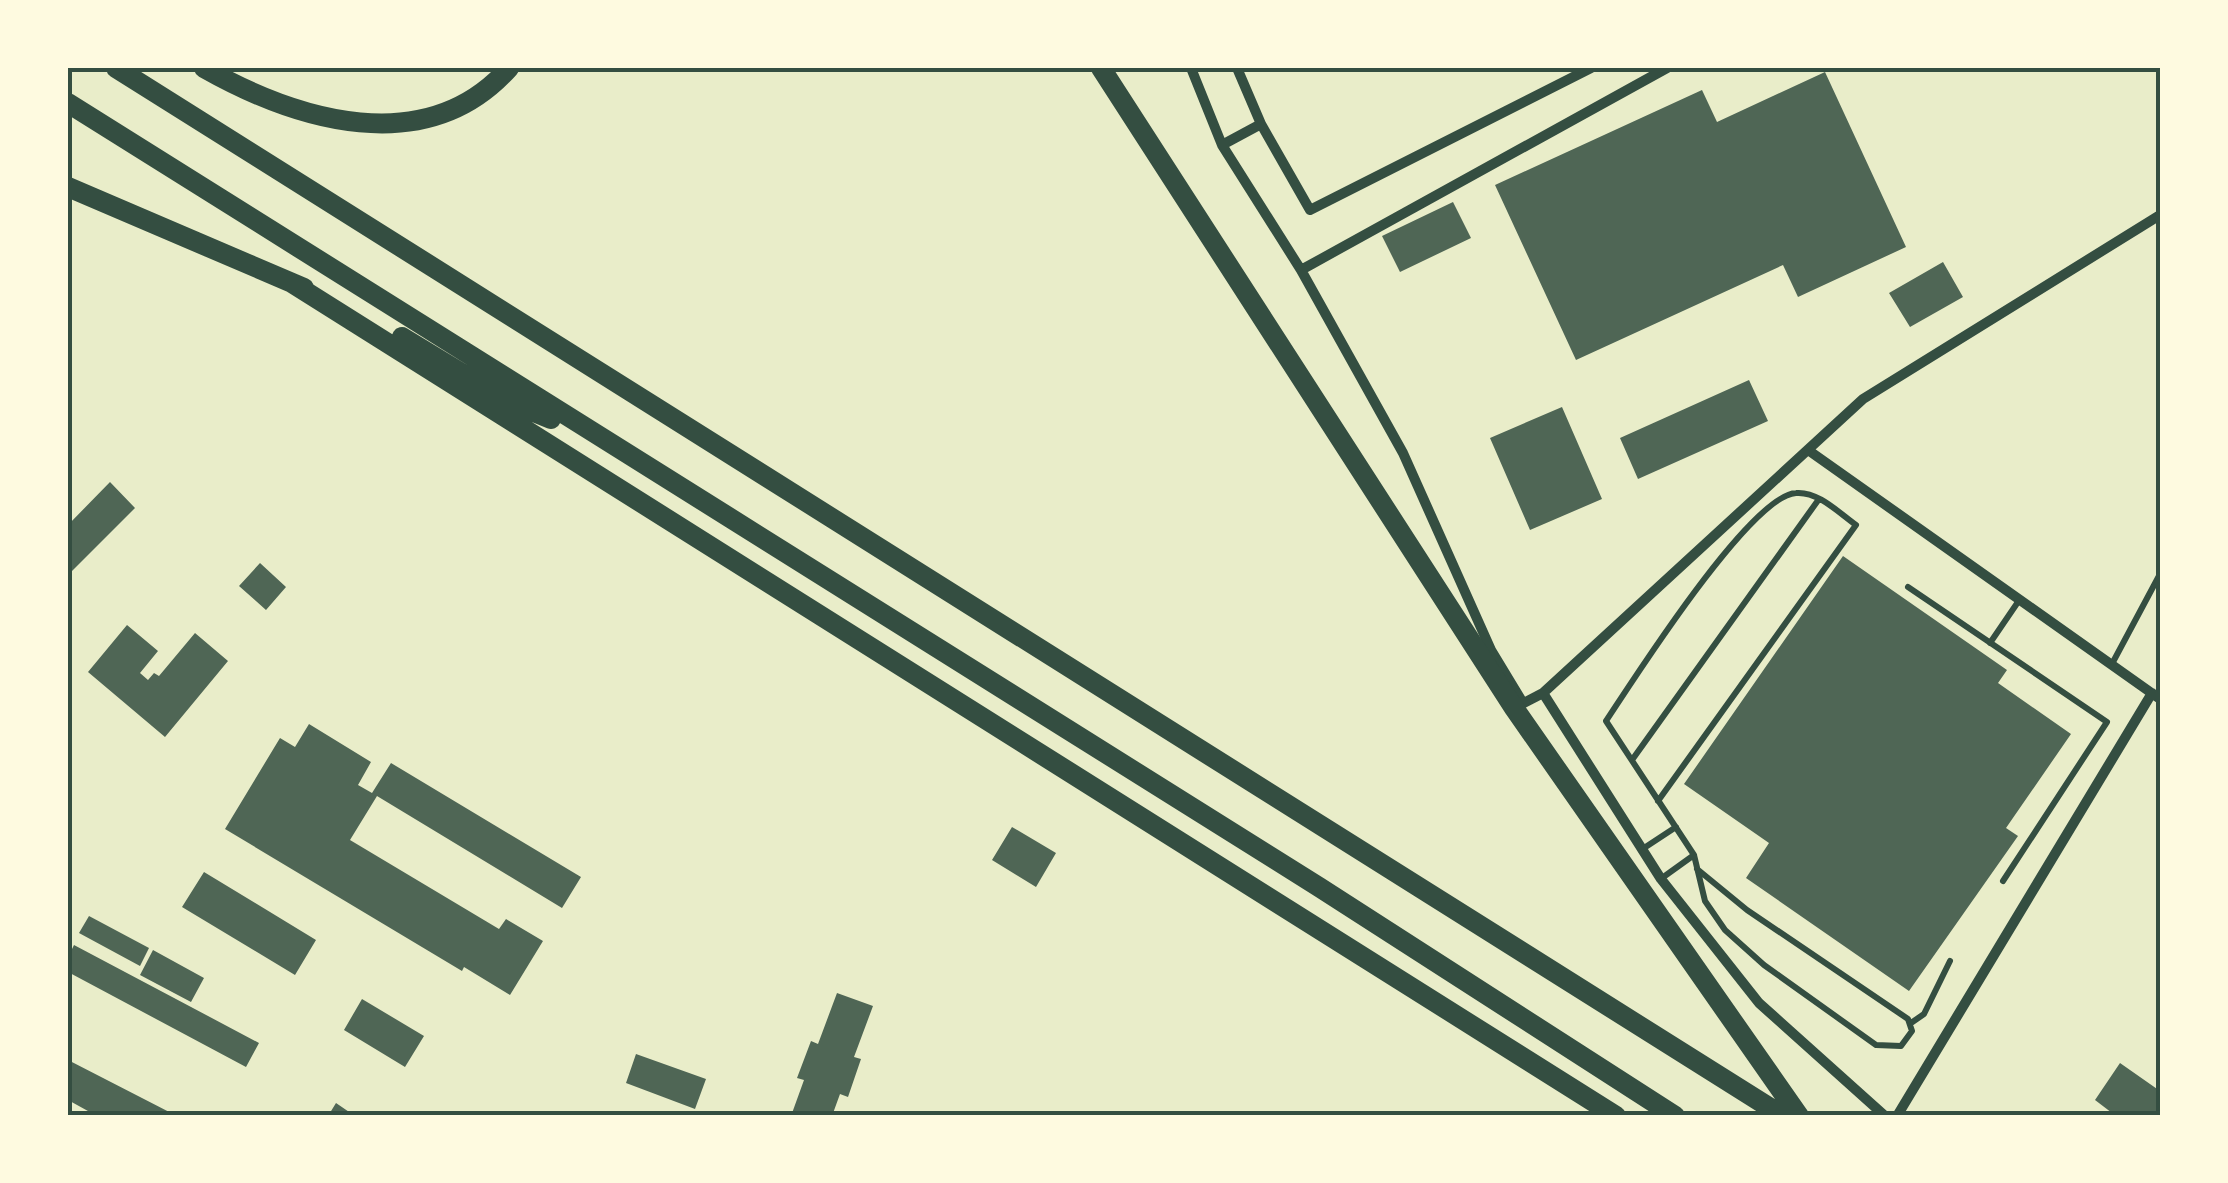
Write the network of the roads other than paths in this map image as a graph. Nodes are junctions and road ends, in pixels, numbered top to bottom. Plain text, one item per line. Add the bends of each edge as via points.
1 (116, 68) edge
2 (204, 68) edge
3 (509, 68) edge
4 (1101, 68) edge
5 (1113, 68) edge
6 (1191, 68) edge
7 (1237, 68) edge
8 (1591, 68) edge
9 (1667, 68) edge
10 (68, 103) edge
11 (1261, 124) junction
12 (1150, 140) junction
13 (1222, 145) junction
14 (68, 186) edge
15 (2160, 214) edge
16 (1301, 270) junction
17 (292, 283) junction
18 (607, 443) junction
19 (1808, 450) junction
20 (1819, 499) junction
21 (2160, 574) edge
22 (1908, 588) dead end
23 (2020, 599) junction
24 (1990, 644) junction
25 (2113, 662) junction
26 (1543, 693) junction
27 (2156, 696) edge
28 (1519, 705) junction
29 (1632, 760) junction
30 (1658, 801) junction
31 (1676, 827) junction
32 (1641, 850) junction
33 (1694, 855) junction
34 (1697, 869) junction
35 (1661, 879) junction
36 (2003, 881) dead end
37 (1950, 961) dead end
38 (1911, 1023) junction
39 (1616, 1116) edge
40 (1674, 1116) edge
41 (1783, 1116) edge
42 (1800, 1116) edge
43 (1884, 1116) edge
44 (1897, 1116) edge

1 - 41 highway
2 - 3 highway via 304,115 403,123 467,104
4 - 12 highway
5 - 12 highway
6 - 13 street
7 - 11 street
8 - 11 street via 1310,210
9 - 16 street
10 - 18 highway
11 - 13 street
12 - 28 highway
13 - 16 street
14 - 17 highway
15 - 19 street via 1863,399
16 - 28 street via 1403,452
17 - 18 highway via 368,316 507,401
17 - 39 highway
18 - 40 highway via 1319,886
19 - 23 street
19 - 26 street
20 - 29 lane
20 - 29 lane via 1798,493 1782,498 1699,584 1606,721
20 - 30 lane via 1856,525
21 - 25 lane
22 - 24 lane
23 - 24 lane
23 - 25 street
24 - 36 lane via 2107,722
25 - 27 street
26 - 28 street
26 - 32 street
27 - 44 street
28 - 42 highway
29 - 30 lane
30 - 31 lane
31 - 32 lane
31 - 33 lane
32 - 35 street
33 - 34 lane
33 - 35 lane
34 - 38 lane
34 - 38 lane via 1715,916 1764,965 1883,1048 1901,1046
35 - 43 street via 1759,1004
37 - 38 lane via 1924,1014

